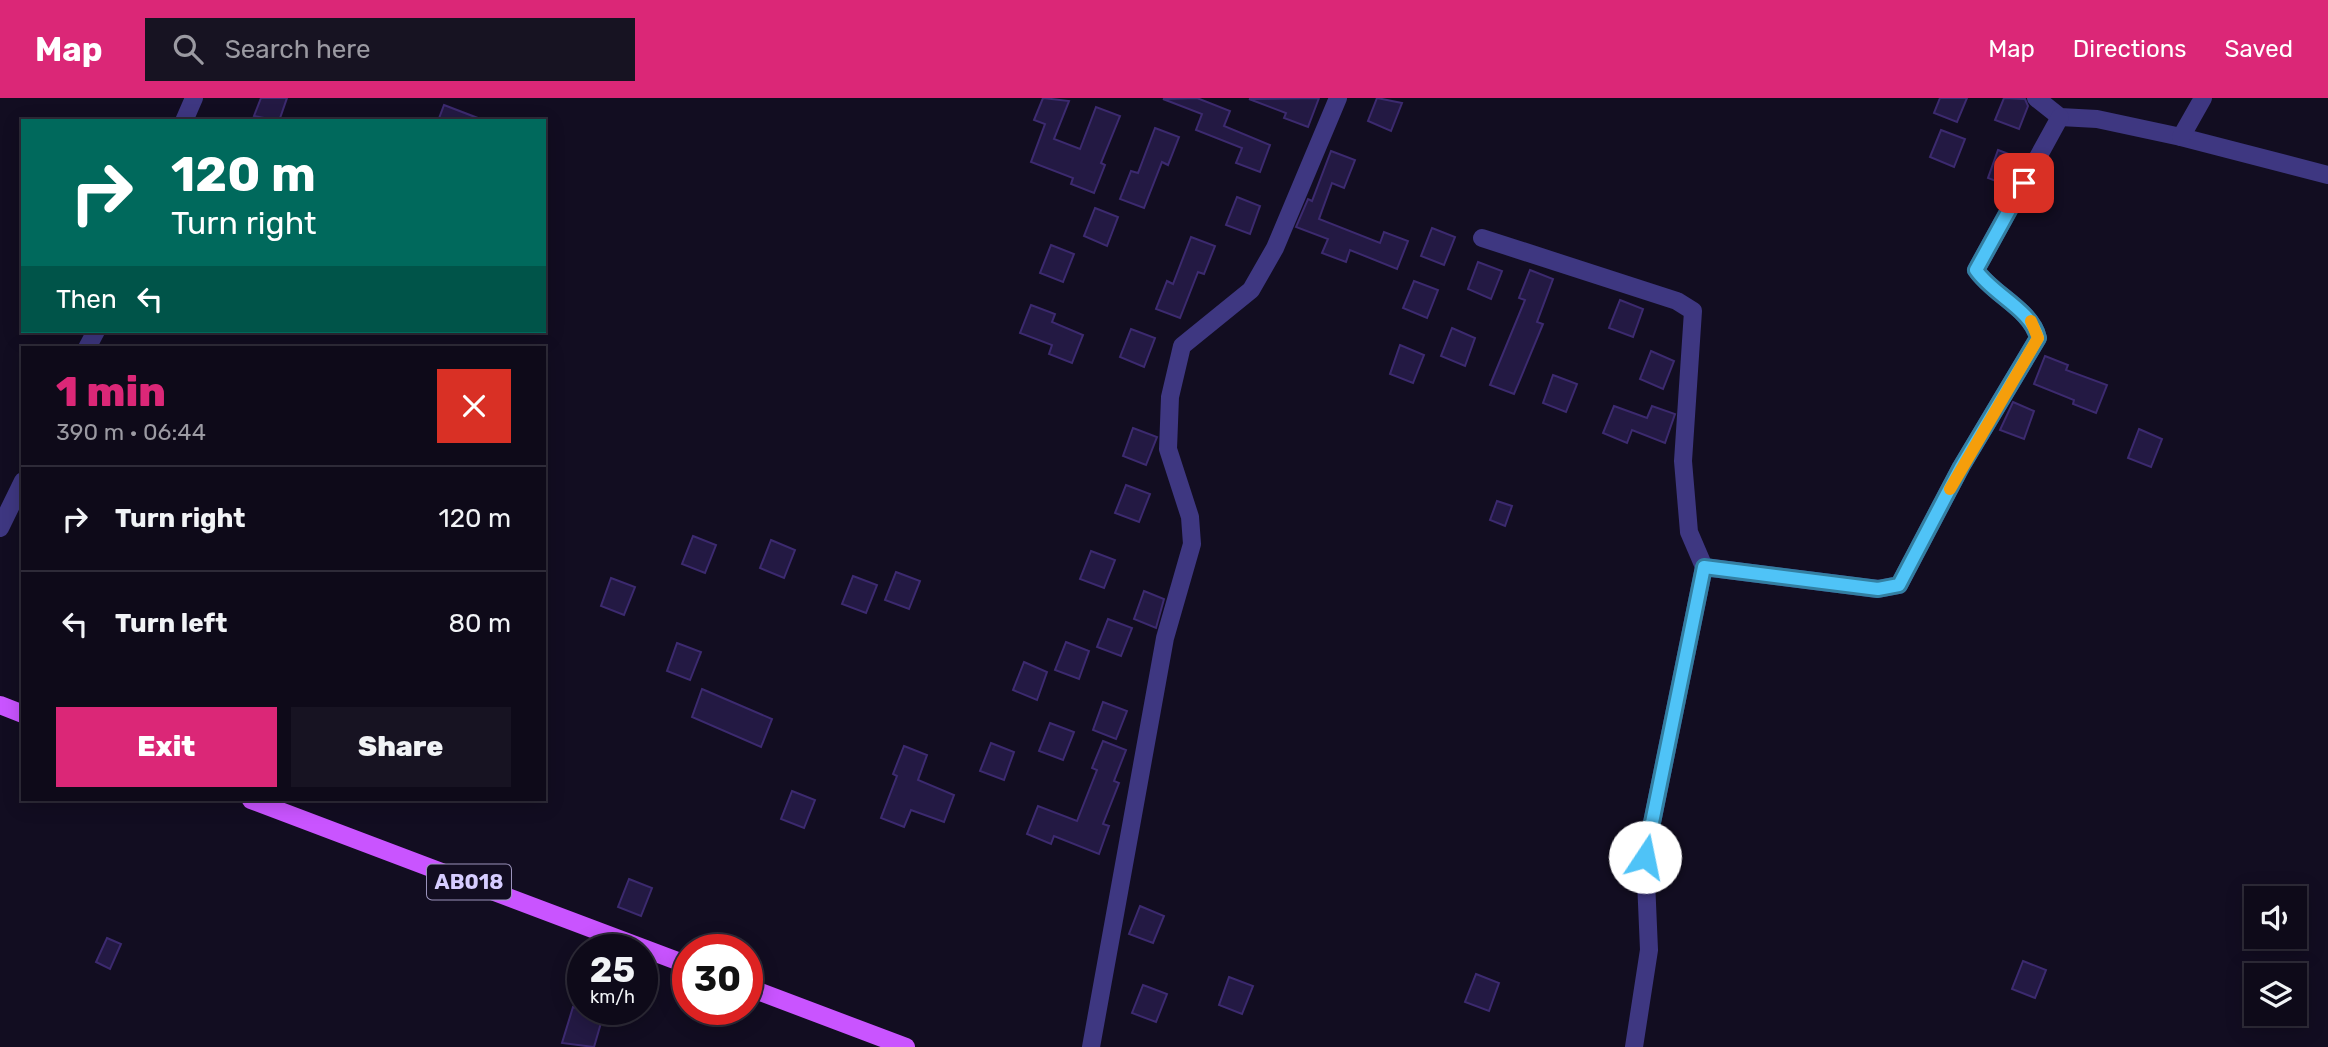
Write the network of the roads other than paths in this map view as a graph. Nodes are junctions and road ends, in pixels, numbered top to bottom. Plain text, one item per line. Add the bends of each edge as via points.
1 (194, 98) edge
2 (1338, 98) edge
3 (2036, 98) edge
4 (2203, 98) edge
5 (2060, 117) junction
6 (185, 119) edge
7 (2181, 137) junction
8 (2328, 175) edge
9 (1482, 238) dead end
10 (21, 485) edge
11 (0, 528) edge
12 (1704, 567) junction
13 (0, 705) edge
14 (21, 713) edge
15 (254, 801) edge
16 (672, 959) edge
17 (763, 993) edge
18 (906, 1047) edge
19 (1091, 1047) edge
20 (1634, 1047) edge

1 - 6 street
2 - 19 street via 1275,248 1251,290 1182,346 1170,397 1168,449 1190,517 1192,544 1166,638
3 - 5 street
4 - 7 street
5 - 7 street via 2097,119
5 - 12 street via 1976,270 1986,285 2034,324 2038,338 1961,467 1899,585 1878,589
7 - 8 street
9 - 12 street via 1677,301 1693,311 1683,461 1689,532
10 - 11 street
12 - 20 street via 1645,857 1649,950
13 - 14 main road
15 - 16 main road, AB018
17 - 18 main road

